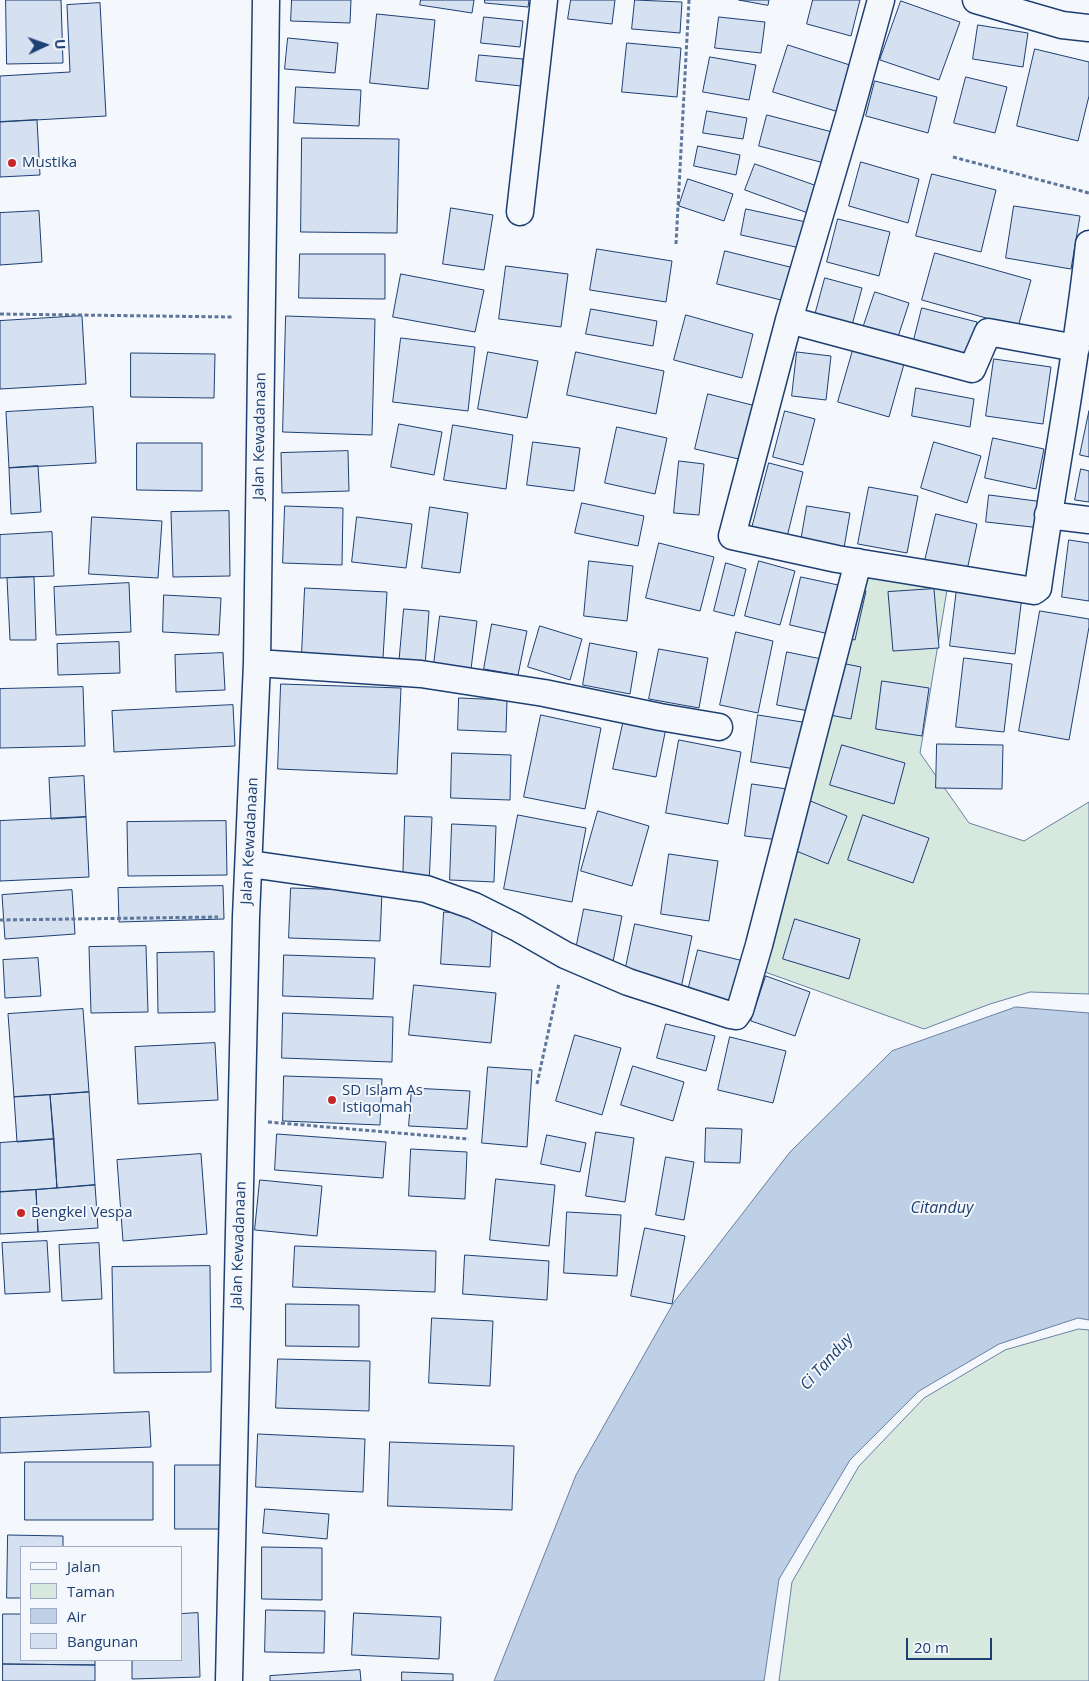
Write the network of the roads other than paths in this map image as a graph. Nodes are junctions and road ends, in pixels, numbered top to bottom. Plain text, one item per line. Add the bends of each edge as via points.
1 (266, 0) edge
2 (544, 0) edge
3 (882, 0) edge
4 (976, 0) edge
5 (1089, 28) edge
6 (520, 212) dead end
7 (1089, 244) edge
8 (789, 320) junction
9 (1076, 348) junction
10 (1048, 515) junction
11 (1089, 520) edge
12 (858, 562) junction
13 (257, 663) junction
14 (719, 727) dead end
15 (250, 864) junction
16 (229, 1681) edge

1 - 13 street, Jalan Kewadanaan
2 - 6 street
3 - 8 street
4 - 5 street via 1062,25
7 - 9 street
8 - 9 street via 972,368 988,332
8 - 12 street via 732,536
9 - 10 street
10 - 11 street
10 - 12 street via 1038,588 1034,592
12 - 15 street via 759,945 736,1016 628,982 565,955 474,906 426,889
13 - 14 street via 422,674 544,693
13 - 15 street, Jalan Kewadanaan
15 - 16 street, Jalan Kewadanaan via 246,917

